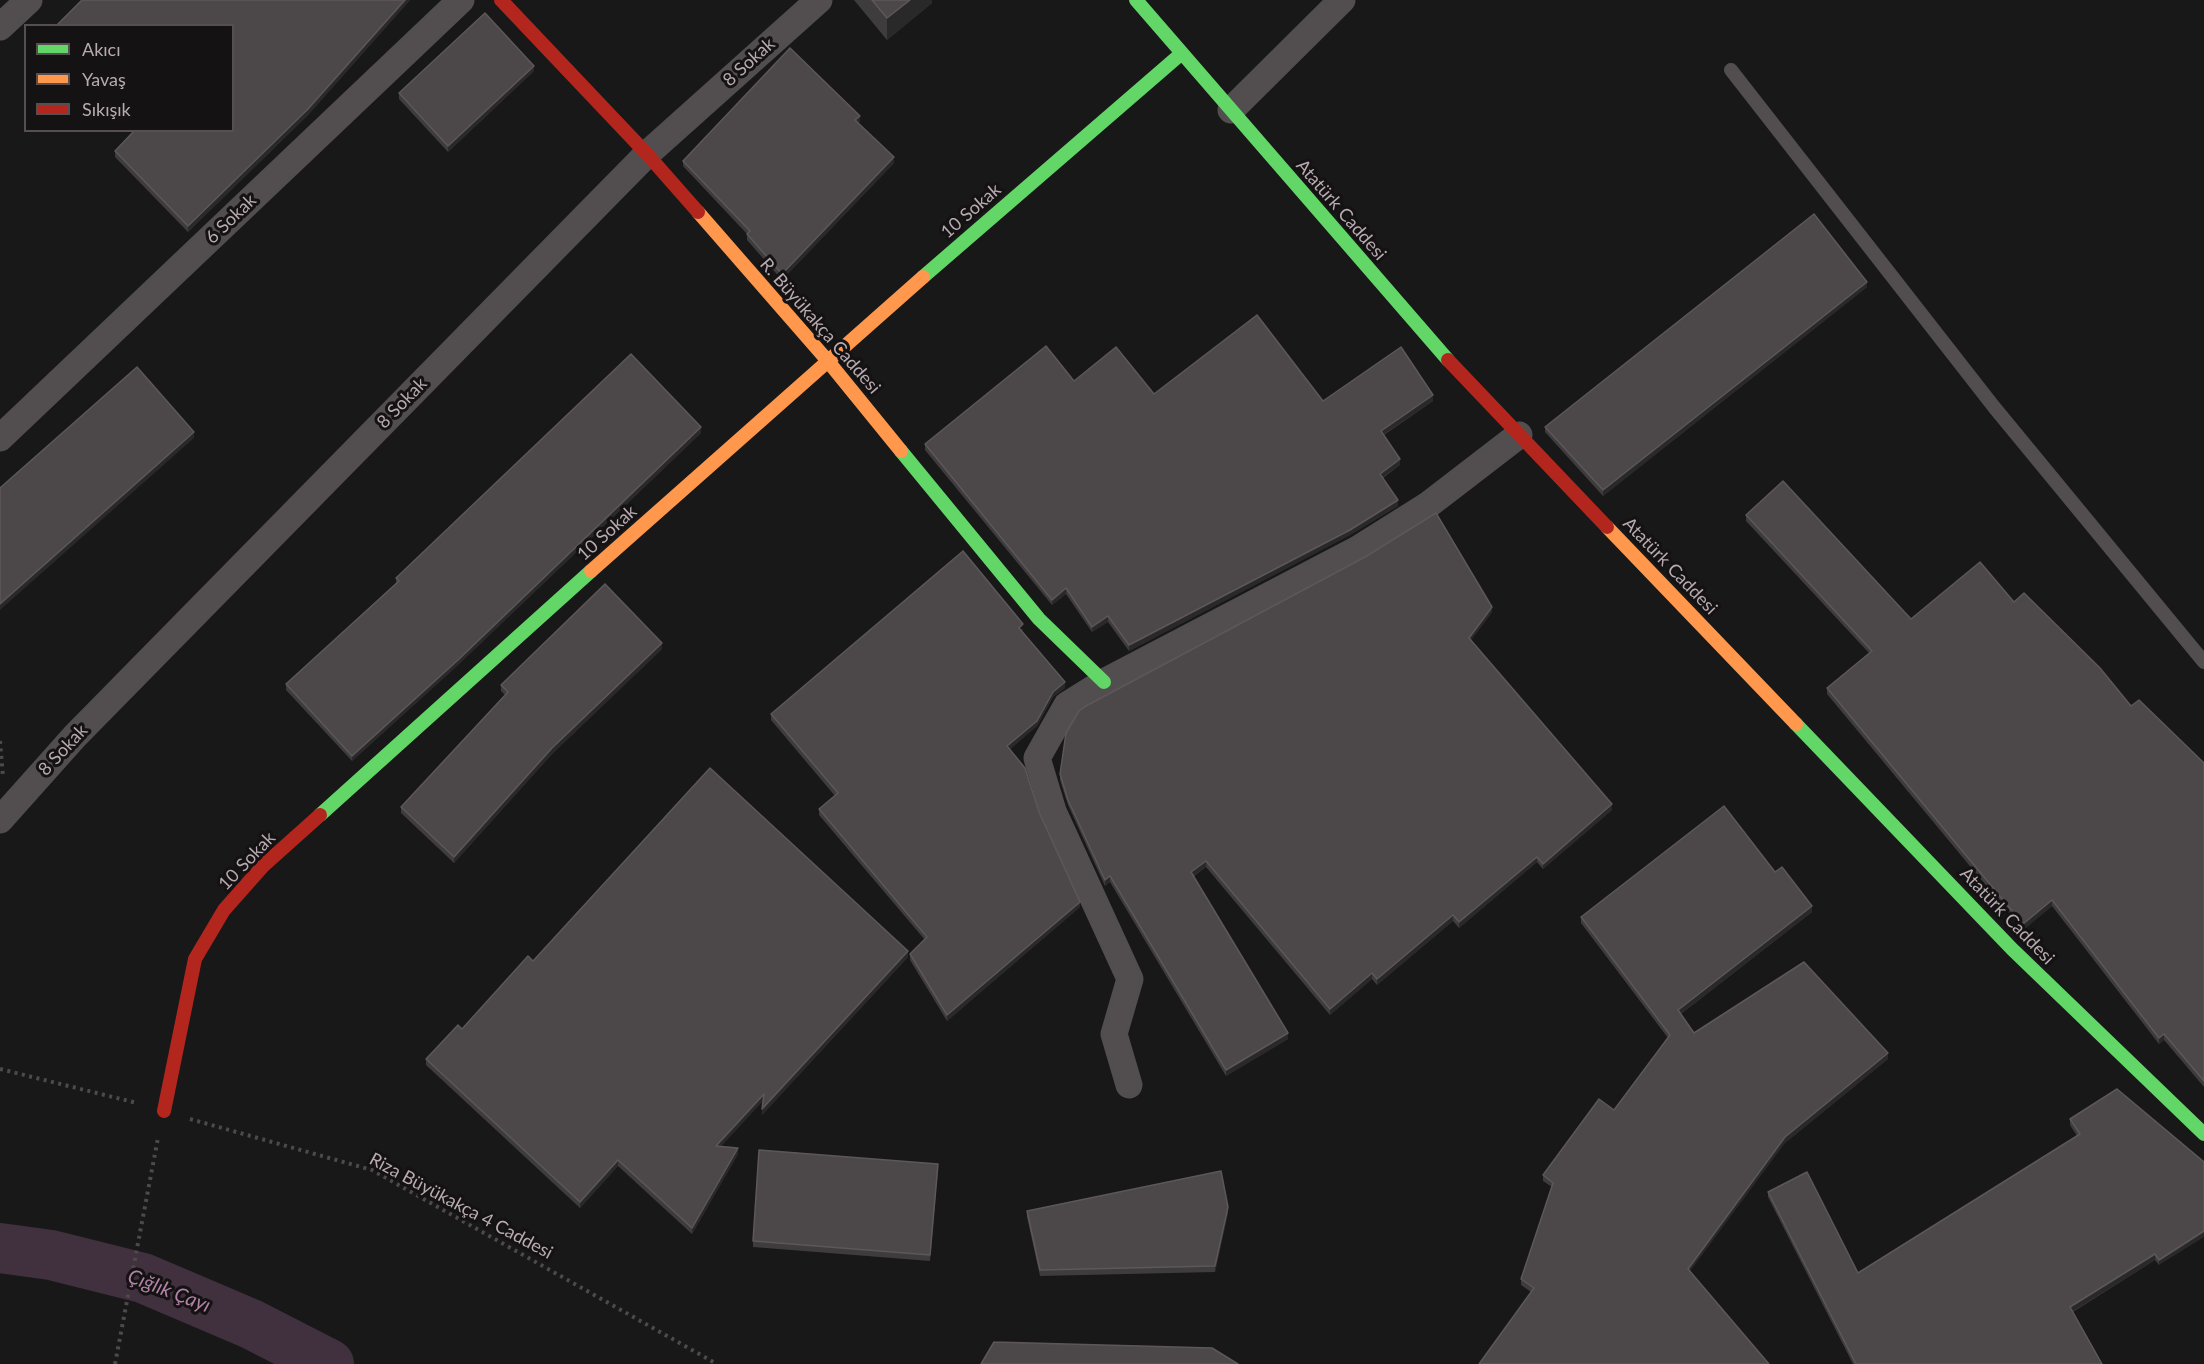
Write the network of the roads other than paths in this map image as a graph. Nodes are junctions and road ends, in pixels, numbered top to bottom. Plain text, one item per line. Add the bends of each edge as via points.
1 (29, 0) edge
2 (461, 0) edge
3 (501, 0) edge
4 (819, 0) edge
5 (1136, 0) edge
6 (1342, 0) edge
7 (0, 27) edge
8 (1182, 53) junction
9 (1731, 70) dead end
10 (1232, 110) junction
11 (647, 154) junction
12 (827, 360) junction
13 (1519, 435) junction
14 (0, 438) edge
15 (2204, 662) edge
16 (1104, 682) junction
17 (0, 820) edge
18 (1129, 1085) dead end
19 (164, 1111) road end
20 (2204, 1134) edge

1 - 7 street
2 - 14 street, 6 Sokak
3 - 11 street, R. Büyükakça Caddesi
4 - 11 street, 8 Sokak
5 - 8 street, Atatürk Caddesi
6 - 10 street
8 - 10 street, Atatürk Caddesi
8 - 12 street, 10 Sokak
9 - 15 lane via 1994,407
10 - 13 street, Atatürk Caddesi via 1449,362
11 - 12 street, R. Büyükakça Caddesi
11 - 17 street, 8 Sokak via 75,736
12 - 16 street, R. Büyükakça Caddesi via 1039,619
12 - 19 street, 10 Sokak via 272,858 224,910 195,958
13 - 16 street via 1428,505 1358,549
13 - 20 street, Atatürk Caddesi via 2012,949
16 - 18 street via 1067,705 1037,758 1053,811 1130,979 1114,1034

